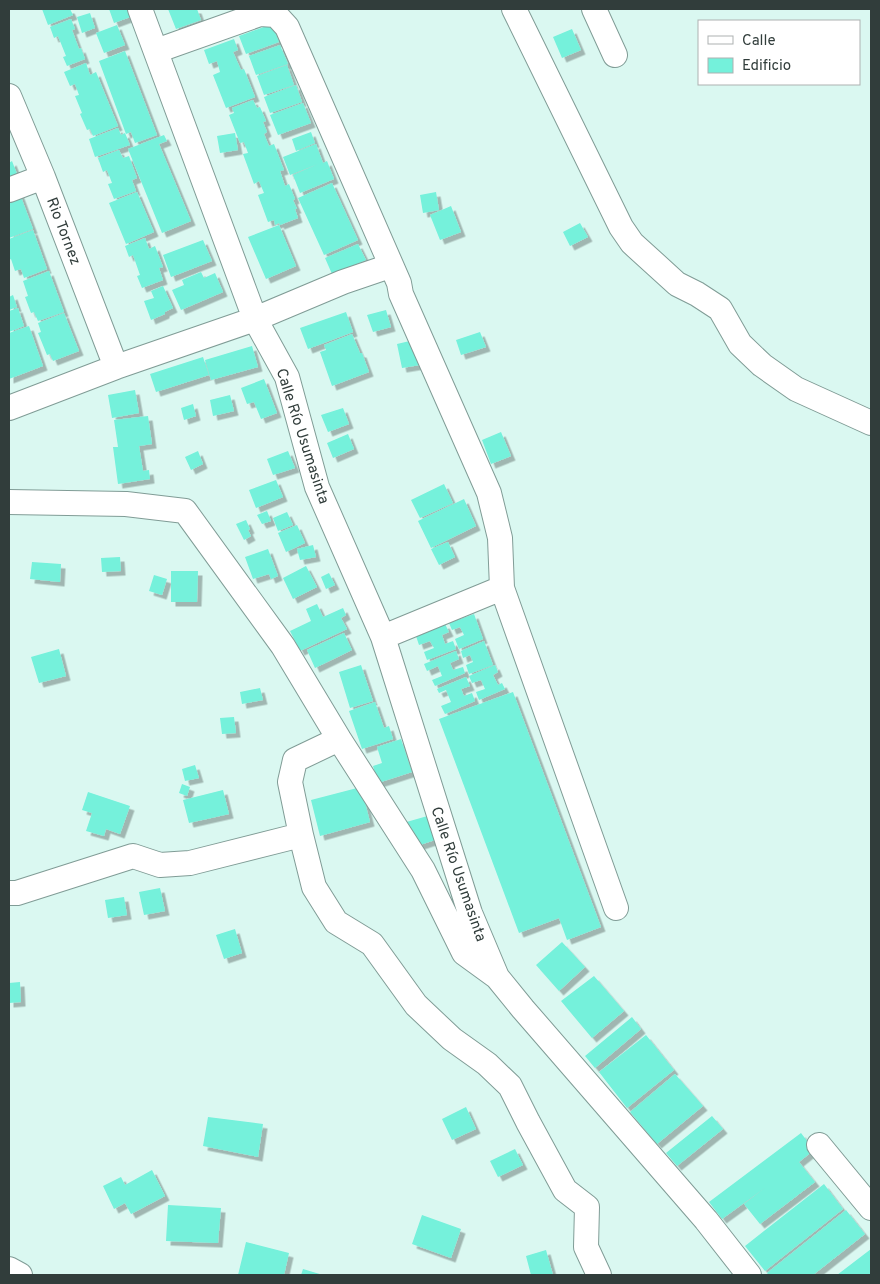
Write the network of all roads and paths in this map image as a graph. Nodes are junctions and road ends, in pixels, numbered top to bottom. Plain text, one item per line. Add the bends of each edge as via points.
1 (140, 9) edge
2 (514, 9) edge
3 (594, 9) edge
4 (279, 12) edge
5 (156, 51) junction
6 (615, 55) dead end
7 (9, 96) edge
8 (43, 177) junction
9 (9, 190) edge
10 (390, 266) junction
11 (255, 319) junction
12 (116, 367) junction
13 (9, 408) edge
14 (871, 423) edge
15 (15, 504) edge
16 (502, 588) junction
17 (382, 637) junction
18 (339, 739) junction
19 (301, 835) junction
20 (9, 893) edge
21 (616, 908) dead end
22 (497, 977) junction
23 (819, 1146) dead end
24 (871, 1208) edge
25 (9, 1269) edge
26 (20, 1275) edge
27 (599, 1275) edge
28 (749, 1275) edge

1 - 5 street, Calle Río Usumasinta
2 - 14 street via 620,227 632,243 677,284 720,309 740,344 762,365 796,389
3 - 6 street
4 - 5 street via 260,14
4 - 10 street
5 - 11 street, Calle Río Usumasinta
7 - 8 street, Rio Tornez
8 - 9 street
8 - 12 street, Rio Tornez
10 - 11 street
10 - 16 street via 489,493 500,538
11 - 12 street
11 - 17 street, Calle Río Usumasinta via 286,376 317,487
12 - 13 street
15 - 18 street via 126,504 185,511 283,646
16 - 17 street
16 - 21 street
17 - 22 street, Calle Río Usumasinta via 470,913
18 - 19 street via 295,760 290,782
18 - 22 street via 423,870 464,953
19 - 20 street via 190,863 160,865 133,856
19 - 27 street via 314,887 336,922 372,944 416,1005 510,1086 565,1190 587,1207 586,1247
22 - 28 street, Calle Río Usumasinta via 706,1220
23 - 24 street
25 - 26 street

